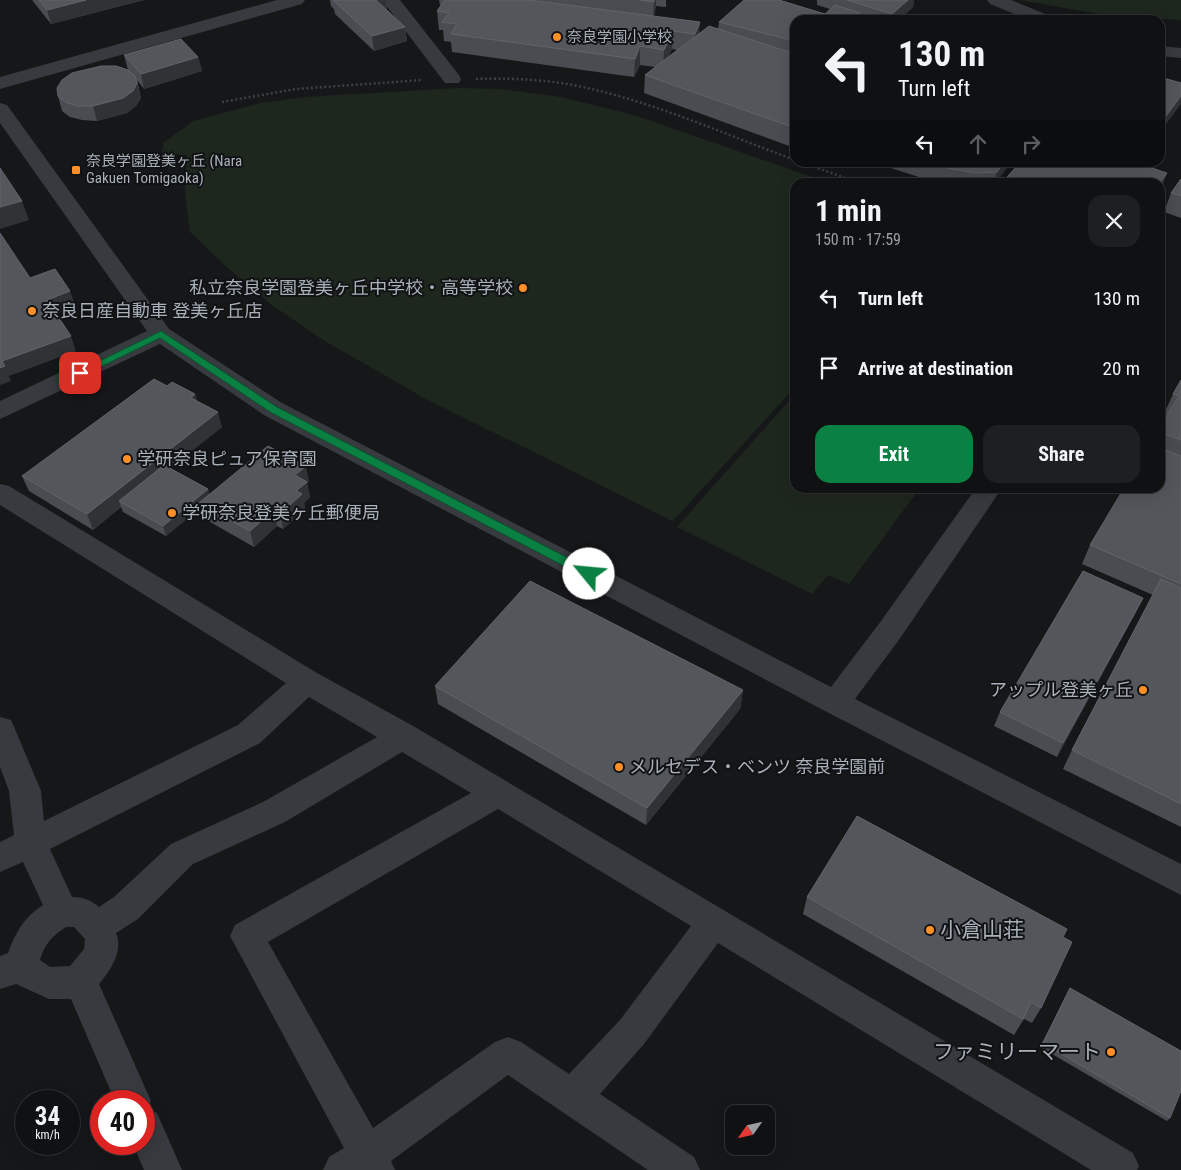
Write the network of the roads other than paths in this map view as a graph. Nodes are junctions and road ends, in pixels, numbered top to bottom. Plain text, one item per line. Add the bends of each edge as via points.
1 (296, 0) edge
2 (391, 0) edge
3 (996, 0) edge
4 (1032, 15) edge
5 (1165, 51) edge
6 (1181, 53) edge
7 (452, 79) road end
8 (0, 83) edge
9 (0, 110) edge
10 (161, 334) junction
11 (0, 411) edge
12 (0, 493) edge
13 (985, 493) edge
14 (307, 681) junction
15 (835, 703) junction
16 (0, 729) edge
17 (404, 736) junction
18 (498, 793) junction
19 (32, 843) junction
20 (0, 858) edge
21 (1181, 880) edge
22 (62, 912) junction
23 (713, 923) junction
24 (98, 927) junction
25 (11, 970) edge
26 (80, 980) junction
27 (128, 1090) edge
28 (573, 1097) junction
29 (155, 1151) edge
30 (362, 1165) edge
31 (163, 1170) edge
32 (681, 1170) edge
33 (1118, 1170) edge

1 - 8 street
2 - 7 street
3 - 4 street
5 - 6 street
9 - 10 street
10 - 11 street
10 - 15 street via 273,409
12 - 14 street
13 - 15 street
14 - 17 street
14 - 19 street via 249,734
15 - 21 street
16 - 19 street via 25,791
17 - 18 street
17 - 24 street via 274,812 182,854 126,908
18 - 23 street
18 - 30 street via 247,936
19 - 20 street
19 - 22 street
22 - 24 street via 81,912
22 - 25 street via 43,921
23 - 28 street via 632,1032
23 - 33 street via 1120,1166
24 - 26 street via 102,948 98,961
25 - 26 street via 61,986
26 - 27 street
28 - 30 street via 508,1054
28 - 32 street
29 - 31 street

